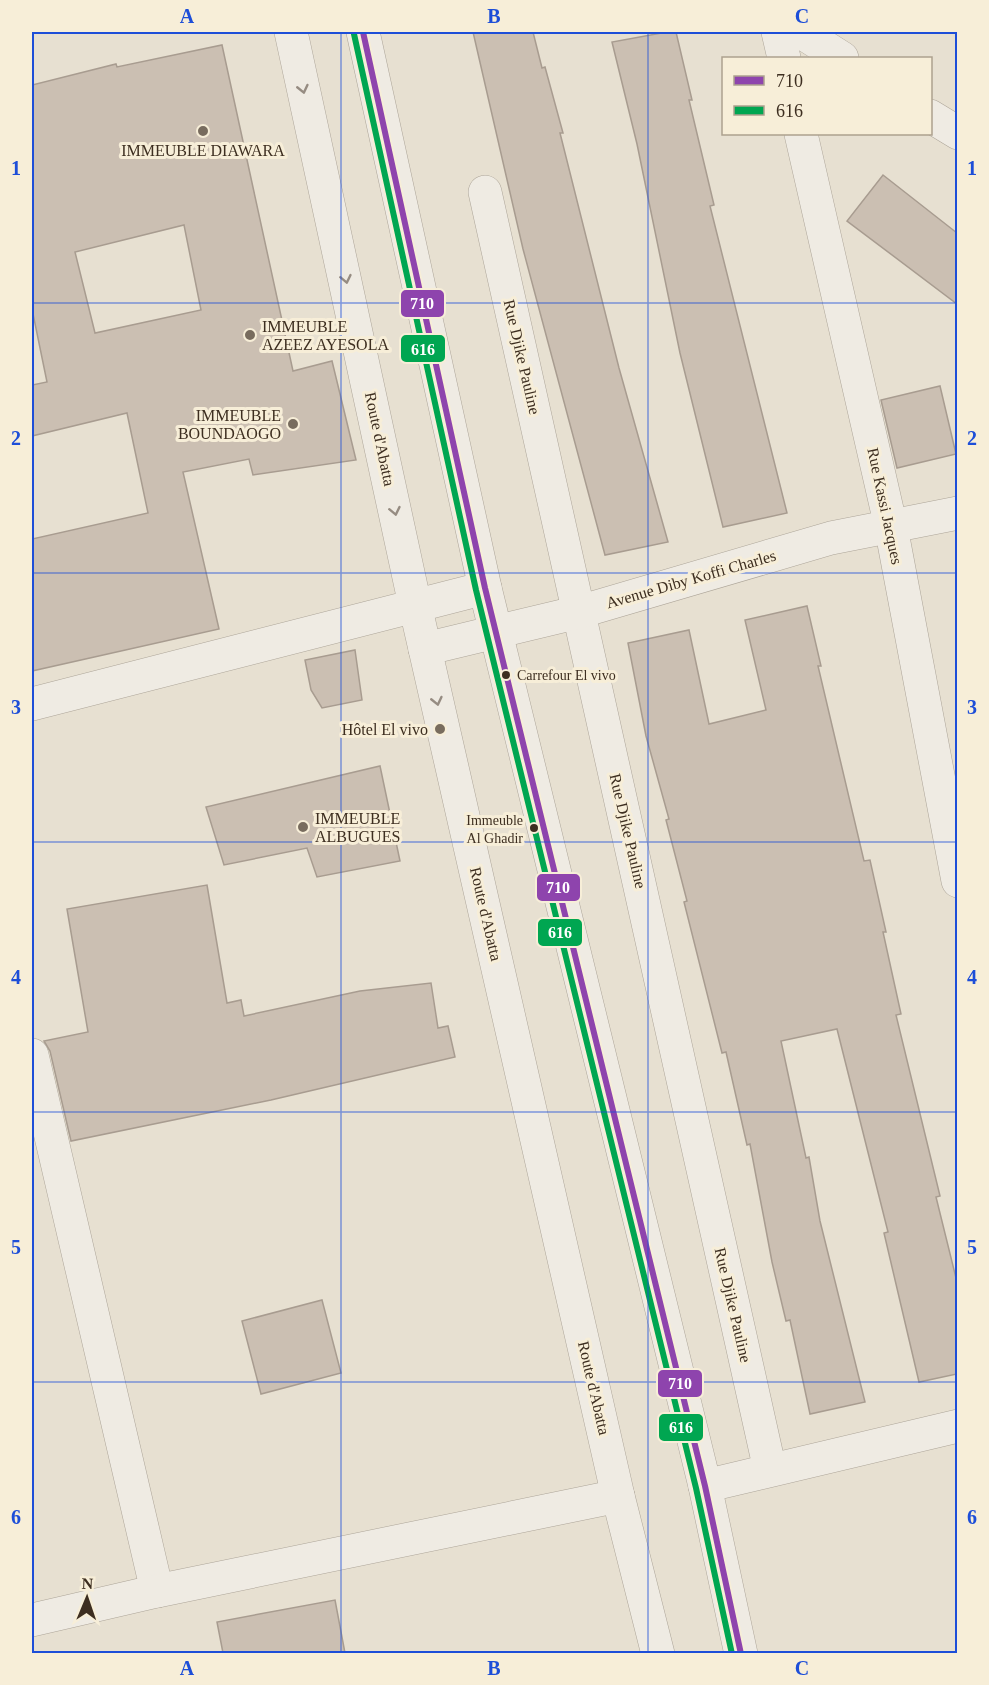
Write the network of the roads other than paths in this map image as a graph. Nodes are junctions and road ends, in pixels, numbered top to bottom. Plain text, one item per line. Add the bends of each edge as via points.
1 (291, 32) edge
2 (363, 32) edge
3 (778, 32) edge
4 (801, 32) edge
5 (784, 57) edge
6 (840, 57) edge
7 (932, 117) edge
8 (957, 133) edge
9 (801, 135) edge
10 (485, 192) dead end
11 (957, 513) edge
12 (891, 527) junction
13 (485, 588) junction
14 (415, 605) junction
15 (579, 612) junction
16 (495, 632) junction
17 (425, 649) junction
18 (32, 704) edge
19 (957, 881) edge
20 (32, 1055) edge
21 (957, 1426) edge
22 (770, 1470) junction
23 (705, 1486) junction
24 (618, 1496) junction
25 (157, 1591) junction
26 (32, 1620) edge
27 (658, 1653) edge
28 (741, 1653) edge

1 -> 14 street, Route d'Abatta
2 - 13 street
3 - 5 street
4 - 6 street
7 - 8 street
9 - 12 street, Rue Kassi Jacques
10 - 15 street, Rue Djike Pauline
11 - 12 street, Avenue Diby Koffi Charles
12 - 15 street, Avenue Diby Koffi Charles via 831,538
12 - 19 street, Rue Kassi Jacques
13 - 14 street
13 - 16 street
14 - 17 street, Route d'Abatta
14 - 18 street
15 - 16 street, Avenue Diby Koffi Charles
15 - 22 street, Rue Djike Pauline
16 - 17 street, Avenue Diby Koffi Charles
16 - 23 street
17 -> 24 street, Route d'Abatta
20 - 25 street
21 - 22 street
22 - 23 street
23 - 28 street
24 - 25 street
24 - 27 street, Route d'Abatta
25 - 26 street

